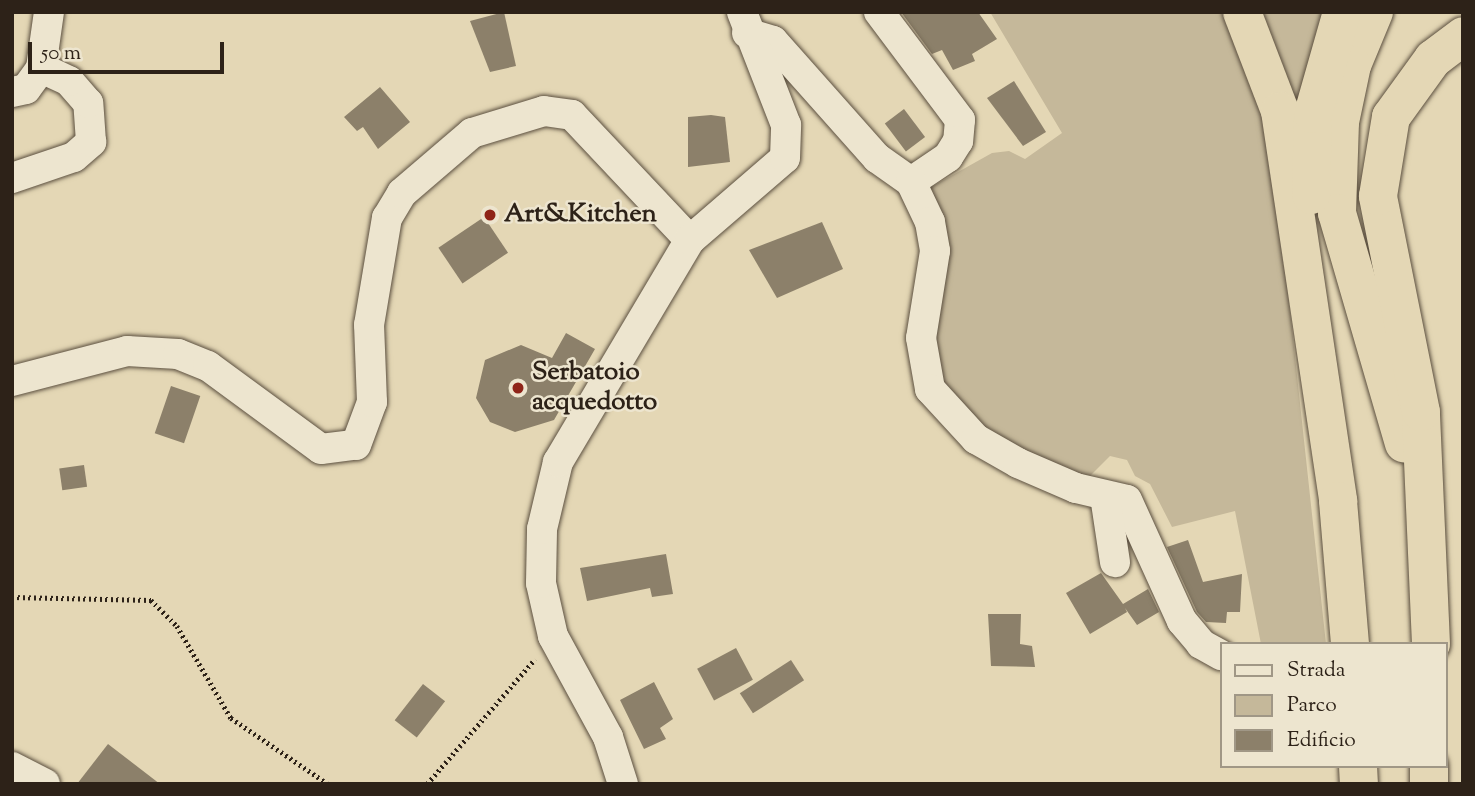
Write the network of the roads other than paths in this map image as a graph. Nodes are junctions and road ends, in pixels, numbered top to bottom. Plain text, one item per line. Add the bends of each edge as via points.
1 (49, 12) edge
2 (879, 12) edge
3 (1242, 12) edge
4 (1342, 12) edge
5 (1374, 12) edge
6 (745, 22) edge
7 (1463, 36) edge
8 (41, 68) junction
9 (12, 92) edge
10 (12, 178) edge
11 (911, 182) junction
12 (690, 240) junction
13 (1318, 358) junction
14 (12, 381) edge
15 (1105, 496) junction
16 (1429, 557) junction
17 (1115, 562) dead end
18 (1350, 642) edge
19 (1431, 642) edge
20 (1220, 654) edge
21 (12, 767) edge
22 (45, 784) edge
23 (623, 784) edge

1 - 8 street
2 - 11 street via 960,120 958,141 947,157
3 - 13 highway via 1280,111
4 - 13 highway via 1313,114
5 - 16 highway via 1352,65 1340,122 1338,213 1395,407
6 - 11 street via 773,41 877,158
6 - 12 street via 786,125 785,158
7 - 16 highway via 1433,59 1391,117 1378,196 1421,412
8 - 9 street via 26,89
8 - 10 street via 69,81 88,103 90,142 74,157
11 - 15 street via 930,222 935,251 921,338 930,389 976,439 1051,479
12 - 14 street via 572,115 544,111 472,133 438,157 392,209 369,325 372,402 356,445 321,449 208,366 178,354 127,351
12 - 23 street via 558,462 541,528 541,583 553,636 608,737
13 - 18 highway
15 - 17 street
15 - 20 street via 1127,500 1182,621 1201,644
16 - 19 highway
21 - 22 street

